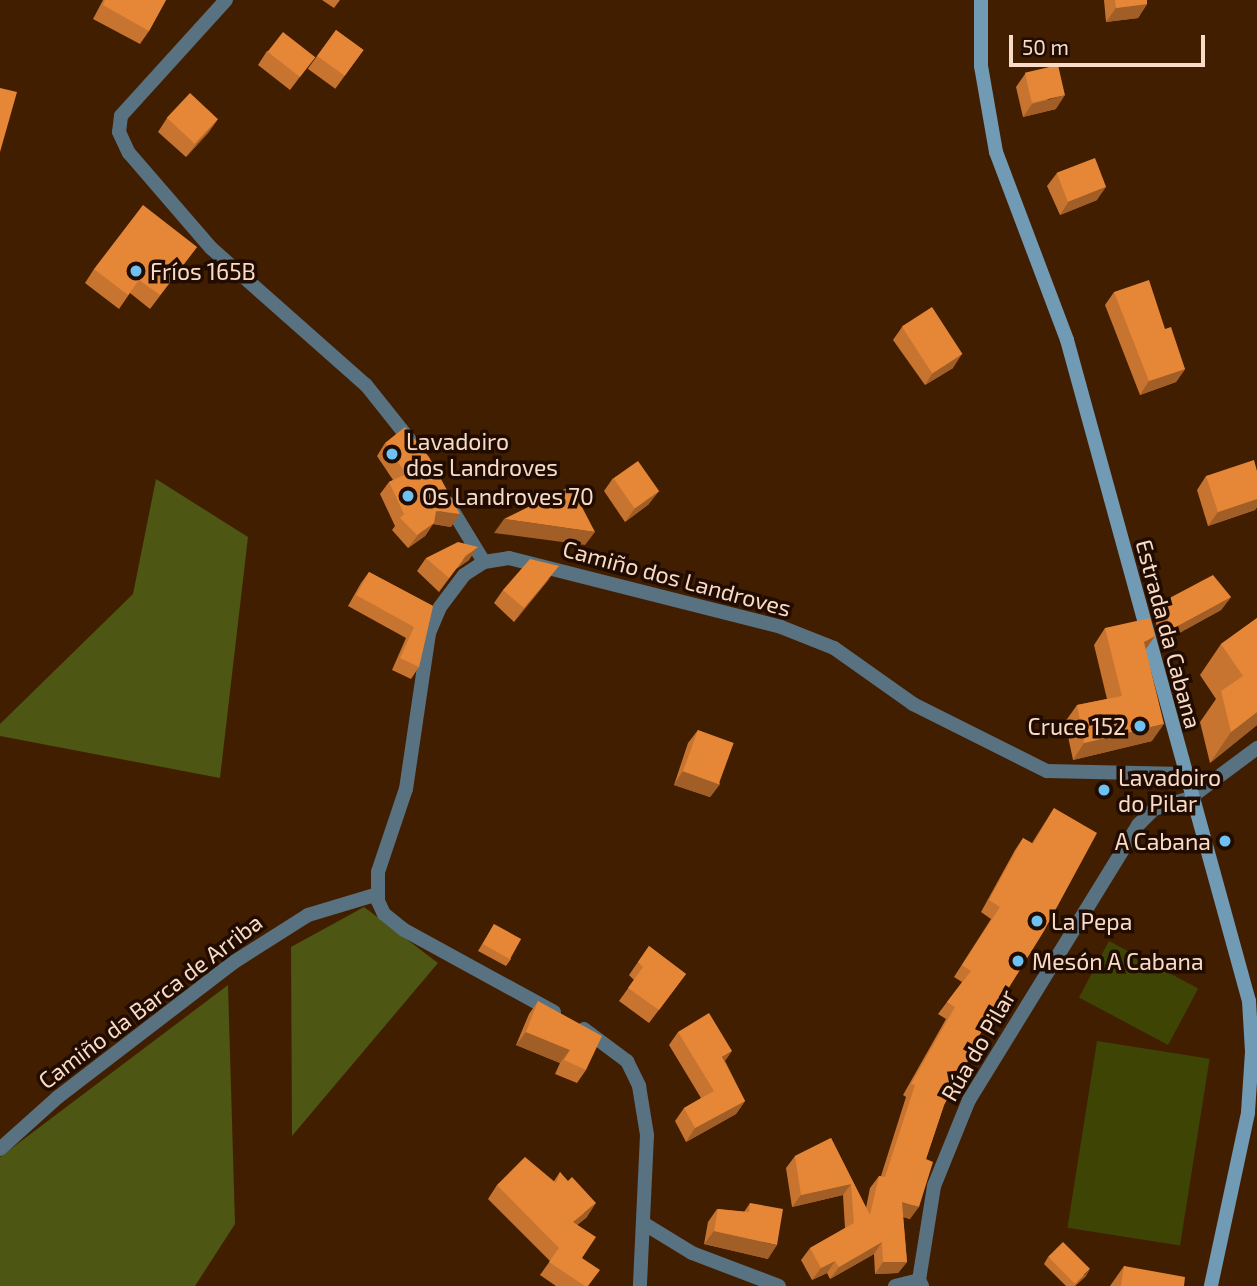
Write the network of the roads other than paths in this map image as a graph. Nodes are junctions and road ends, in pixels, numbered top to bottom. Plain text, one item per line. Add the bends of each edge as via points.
1 (226, 0) edge
2 (981, 0) edge
3 (421, 454) edge
4 (439, 486) edge
5 (484, 562) junction
6 (1257, 748) edge
7 (1183, 774) junction
8 (1190, 798) junction
9 (378, 894) junction
10 (0, 1149) edge
11 (643, 1223) junction
12 (920, 1283) edge
13 (639, 1286) edge
14 (779, 1286) edge
15 (895, 1286) edge
16 (1211, 1286) edge

1 - 3 street via 121,116 118,132 129,153 211,248 366,384
2 - 7 main road, Estrada da Cabana via 981,66 996,152 1067,340
4 - 5 street
5 - 7 street, Camiño dos Landroves via 509,558 781,626 834,648 913,704 1047,771
5 - 9 street via 464,575 440,607 429,633 406,789 378,872
6 - 8 street, Rúa do Pilar
7 - 8 main road, Estrada da Cabana
8 - 12 street, Rúa do Pilar via 1154,809 1138,825 969,1100 934,1186
8 - 16 main road, Estrada da Cabana via 1249,1001 1252,1052 1248,1113
9 - 10 street, Camiño da Barca de Arriba via 307,915 234,962 58,1097
9 - 11 street via 384,914 404,930 555,1012 627,1061 639,1086 647,1135
11 - 13 street
11 - 14 street via 692,1253
12 - 15 street

